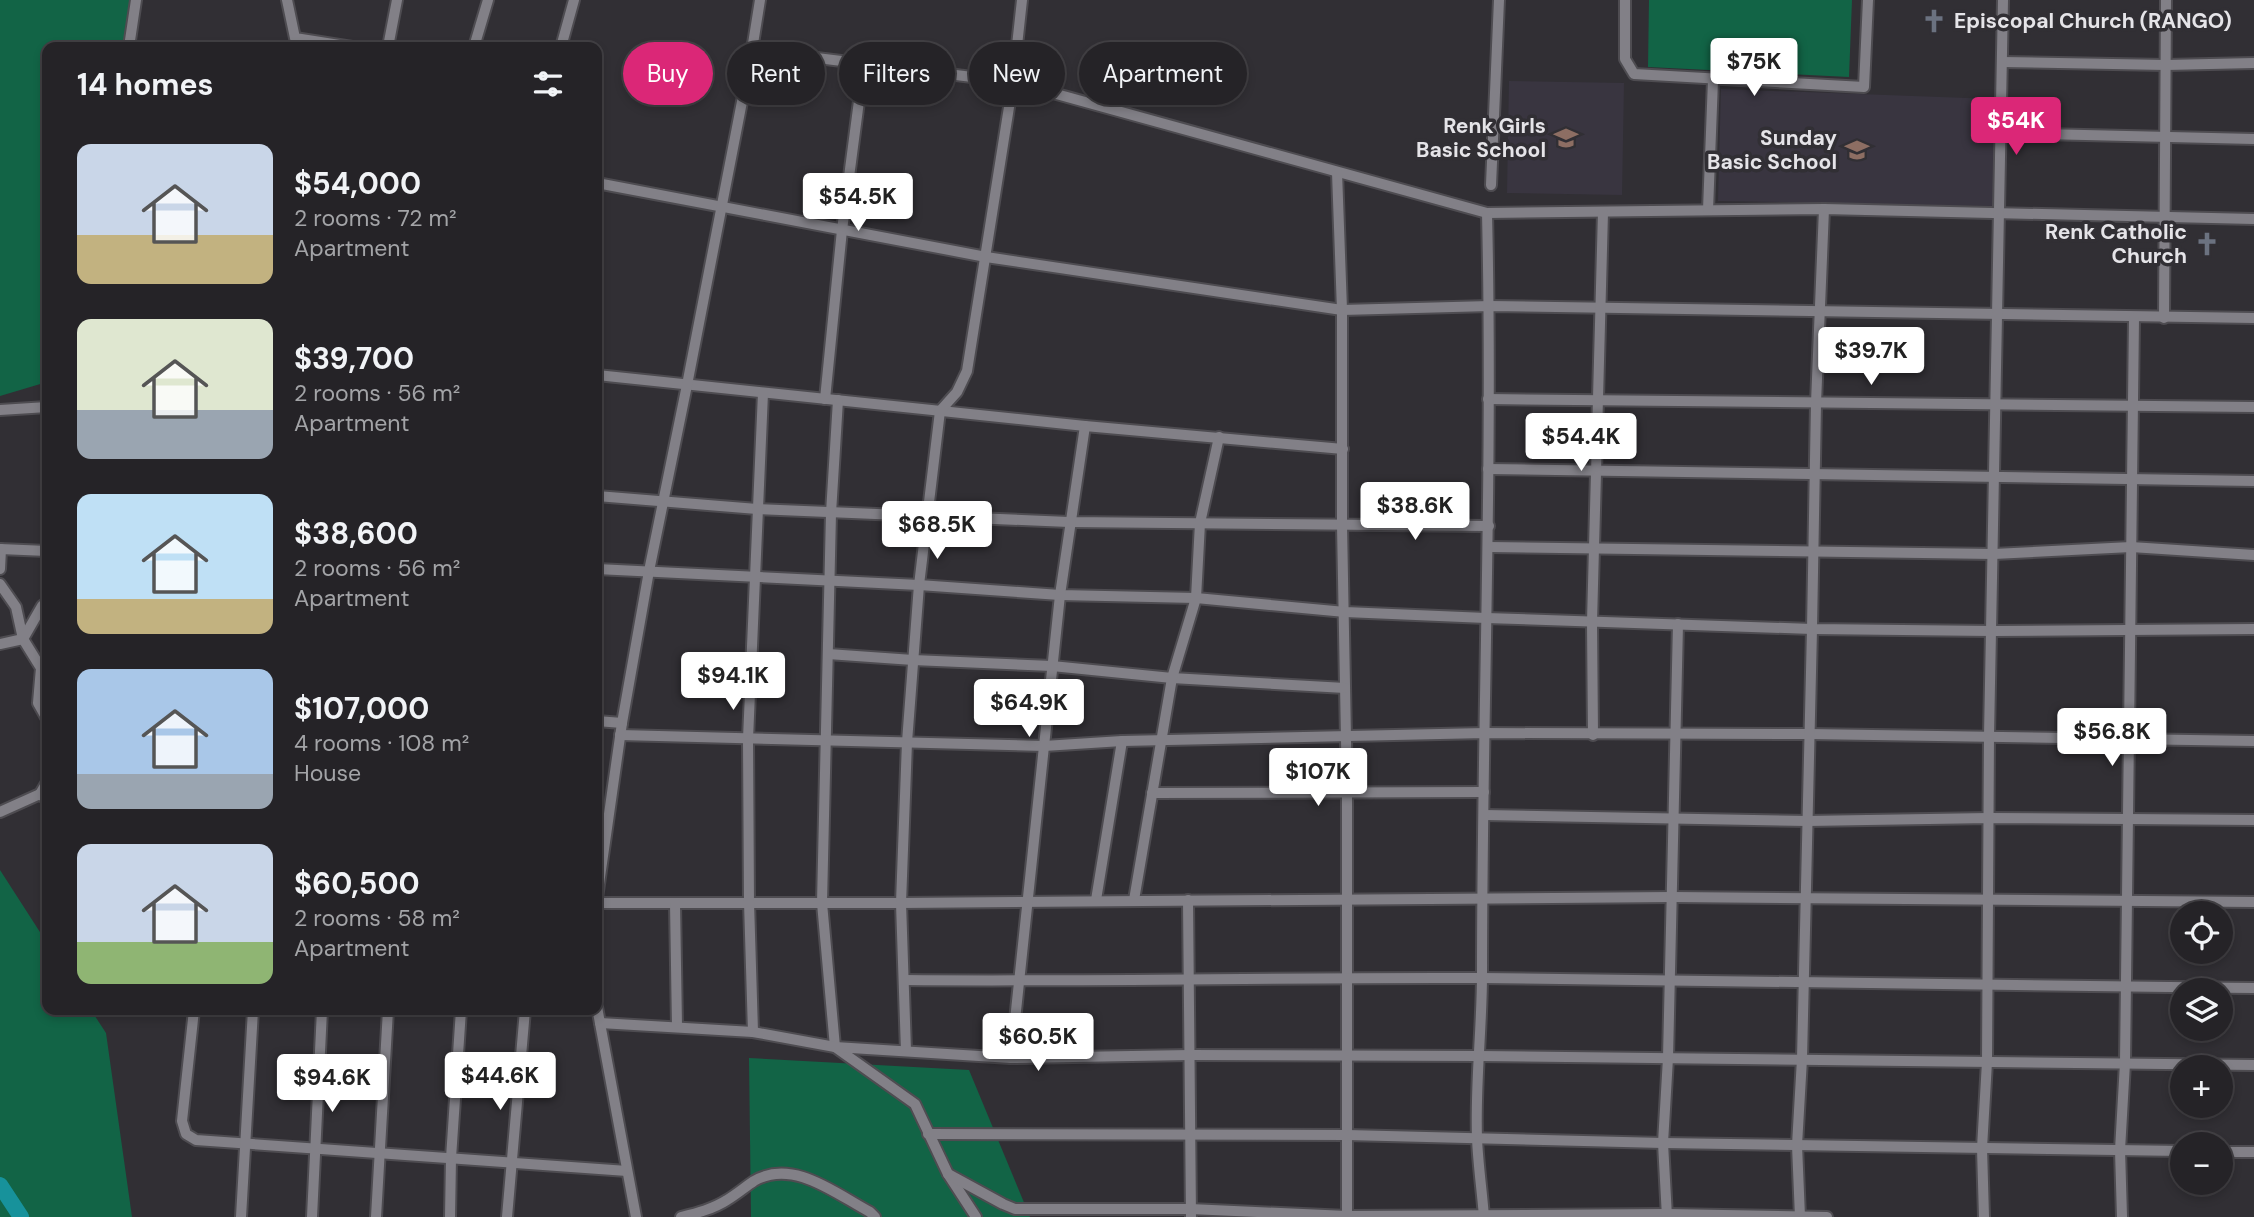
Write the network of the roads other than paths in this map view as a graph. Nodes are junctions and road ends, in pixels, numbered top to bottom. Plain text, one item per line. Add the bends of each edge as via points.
1 (136, 0) edge
2 (287, 0) edge
3 (397, 0) edge
4 (488, 0) edge
5 (575, 0) edge
6 (760, 0) edge
7 (1022, 0) edge
8 (1499, 0) edge
9 (1625, 0) edge
10 (1868, 0) edge
11 (2003, 0) edge
12 (2166, 0) edge
13 (130, 42) edge
14 (320, 42) edge
15 (389, 42) edge
16 (475, 42) edge
17 (562, 42) edge
18 (753, 42) edge
19 (1017, 42) edge
20 (2002, 62) junction
21 (2254, 62) edge
22 (2166, 65) junction
23 (1713, 80) junction
24 (1065, 96) edge
25 (742, 105) edge
26 (858, 105) edge
27 (1009, 105) edge
28 (2001, 133) junction
29 (2165, 137) junction
30 (2254, 139) edge
31 (1337, 172) junction
32 (602, 184) edge
33 (1491, 185) dead end
34 (722, 208) junction
35 (1824, 209) junction
36 (1708, 210) junction
37 (1603, 212) junction
38 (1999, 213) junction
39 (1488, 214) junction
40 (2164, 217) junction
41 (2254, 219) edge
42 (842, 230) junction
43 (986, 257) junction
44 (1490, 306) junction
45 (1602, 308) junction
46 (1342, 310) junction
47 (1819, 311) junction
48 (1997, 314) junction
49 (2134, 318) junction
50 (2164, 318) junction
51 (2254, 318) edge
52 (602, 375) edge
53 (687, 385) junction
54 (763, 393) junction
55 (825, 398) junction
56 (1488, 399) junction
57 (838, 400) junction
58 (1598, 400) junction
59 (1815, 402) junction
60 (1996, 404) junction
61 (2133, 406) junction
62 (42, 407) edge
63 (2254, 407) edge
64 (0, 410) edge
65 (940, 411) junction
66 (1085, 426) junction
67 (1219, 437) junction
68 (1343, 449) junction
69 (1488, 469) junction
70 (1597, 471) junction
71 (1814, 474) junction
72 (1995, 477) junction
73 (2132, 479) junction
74 (2254, 481) edge
75 (602, 497) edge
76 (662, 503) junction
77 (757, 509) junction
78 (831, 513) junction
79 (926, 516) junction
80 (1069, 522) junction
81 (1200, 523) junction
82 (1342, 525) junction
83 (1489, 526) junction
84 (1489, 547) junction
85 (2131, 547) junction
86 (1, 549) edge
87 (1595, 549) junction
88 (42, 551) edge
89 (1812, 551) junction
90 (1994, 554) junction
91 (2254, 555) edge
92 (0, 569) edge
93 (602, 569) edge
94 (649, 571) junction
95 (756, 576) junction
96 (829, 580) junction
97 (0, 584) edge
98 (919, 585) junction
99 (1060, 595) junction
100 (1196, 598) junction
101 (42, 606) edge
102 (1345, 612) junction
103 (1486, 618) junction
104 (1592, 622) junction
105 (1678, 624) junction
106 (2254, 628) edge
107 (1812, 629) junction
108 (2129, 630) junction
109 (1992, 631) junction
110 (23, 639) junction
111 (0, 644) edge
112 (828, 654) junction
113 (913, 660) junction
114 (1052, 666) junction
115 (1172, 678) junction
116 (1345, 688) junction
117 (42, 710) edge
118 (602, 723) edge
119 (621, 729) junction
120 (1485, 733) junction
121 (1810, 734) junction
122 (1593, 735) junction
123 (1675, 735) junction
124 (1989, 736) junction
125 (1345, 737) junction
126 (748, 739) junction
127 (2127, 740) junction
128 (826, 741) junction
129 (1122, 741) junction
130 (1161, 741) junction
131 (2254, 741) edge
132 (906, 742) junction
133 (1044, 746) junction
134 (1347, 792) junction
135 (1484, 792) junction
136 (1152, 793) junction
137 (42, 798) edge
138 (0, 812) edge
139 (1483, 816) junction
140 (1675, 818) junction
141 (1989, 818) junction
142 (2128, 820) junction
143 (2254, 820) edge
144 (1807, 821) junction
145 (602, 843) edge
146 (1673, 897) junction
147 (1481, 898) junction
148 (1805, 898) junction
149 (1348, 899) junction
150 (1096, 900) junction
151 (1134, 900) junction
152 (1188, 900) junction
153 (1989, 900) junction
154 (602, 901) edge
155 (2127, 901) junction
156 (675, 902) junction
157 (749, 902) junction
158 (822, 902) junction
159 (1027, 902) junction
160 (2254, 902) edge
161 (901, 903) junction
162 (1189, 978) junction
163 (1348, 978) junction
164 (1482, 978) junction
165 (904, 980) junction
166 (1020, 981) junction
167 (1670, 981) junction
168 (1804, 982) junction
169 (1988, 985) junction
170 (2126, 987) junction
171 (2254, 988) edge
172 (193, 1015) edge
173 (253, 1015) edge
174 (322, 1015) edge
175 (388, 1015) edge
176 (461, 1015) edge
177 (525, 1015) edge
178 (598, 1015) edge
179 (600, 1023) junction
180 (677, 1027) junction
181 (753, 1032) junction
182 (835, 1047) junction
183 (906, 1051) junction
184 (1190, 1055) junction
185 (1348, 1055) junction
186 (1479, 1056) junction
187 (1011, 1058) junction
188 (1668, 1058) junction
189 (1802, 1059) junction
190 (1987, 1062) junction
191 (2125, 1063) junction
192 (2254, 1065) edge
193 (928, 1134) junction
194 (1191, 1134) junction
195 (1347, 1135) junction
196 (1477, 1138) junction
197 (245, 1143) junction
198 (1663, 1143) junction
199 (1797, 1145) junction
200 (315, 1148) junction
201 (1982, 1148) junction
202 (2120, 1150) junction
203 (2170, 1151) edge
204 (2233, 1152) edge
205 (2254, 1152) edge
206 (380, 1153) junction
207 (451, 1158) junction
208 (512, 1163) junction
209 (627, 1171) junction
210 (948, 1174) junction
211 (1191, 1213) edge
212 (1667, 1215) edge
213 (1484, 1216) edge
214 (1800, 1216) edge
215 (241, 1217) edge
216 (312, 1217) edge
217 (376, 1217) edge
218 (450, 1217) edge
219 (507, 1217) edge
220 (636, 1217) edge
221 (681, 1217) edge
222 (875, 1217) edge
223 (976, 1217) edge
224 (1348, 1217) edge
225 (1827, 1217) edge
226 (1984, 1217) edge
227 (2123, 1217) edge

1 - 13 street
2 - 14 street via 295,38
3 - 15 street
4 - 16 street
5 - 17 street
6 - 18 street
7 - 19 street
8 - 33 street
9 - 23 street via 1625,60 1634,74
10 - 23 street via 1864,87
11 - 20 street
12 - 22 street
20 - 22 street
20 - 28 street
21 - 22 street
22 - 29 street
23 - 36 street
24 - 31 street
25 - 34 street
26 - 42 street
27 - 43 street
28 - 29 street
28 - 38 street
29 - 30 street
29 - 40 street
31 - 39 street
31 - 46 street
32 - 34 street
34 - 42 street
34 - 53 street
35 - 36 street
35 - 38 street
35 - 47 street
36 - 37 street
37 - 39 street
37 - 45 street
38 - 40 street
38 - 48 street
39 - 44 street
40 - 41 street
40 - 50 street
42 - 43 street
42 - 55 street
43 - 46 street
43 - 65 street via 967,371
44 - 45 street
44 - 46 street
44 - 56 street
45 - 47 street
45 - 58 street
46 - 68 street
47 - 48 street
47 - 59 street
48 - 49 street
48 - 60 street
49 - 50 street
49 - 61 street
50 - 51 street
52 - 53 street
53 - 54 street
53 - 76 street
54 - 55 street
54 - 77 street
55 - 57 street
56 - 58 street
56 - 69 street
57 - 65 street
57 - 78 street
58 - 59 street
58 - 70 street
59 - 60 street
59 - 71 street
60 - 61 street
60 - 72 street
61 - 63 street
61 - 73 street
62 - 64 street
65 - 66 street
65 - 79 street
66 - 67 street
66 - 80 street
67 - 68 street
67 - 81 street
68 - 82 street
69 - 70 street
69 - 83 street
70 - 71 street
70 - 87 street
71 - 72 street
71 - 89 street
72 - 73 street
72 - 90 street
73 - 74 street
73 - 85 street
75 - 76 street
76 - 77 street
76 - 94 street
77 - 78 street
77 - 95 street
78 - 79 street
78 - 96 street
79 - 80 street
79 - 98 street
80 - 81 street
80 - 99 street
81 - 82 street
81 - 100 street
82 - 83 street
82 - 102 street
83 - 84 street
84 - 87 street
84 - 103 street
85 - 90 street
85 - 91 street
85 - 108 street
86 - 88 street
86 - 92 street
87 - 89 street
87 - 104 street
89 - 90 street
89 - 107 street
90 - 109 street
93 - 94 street
94 - 95 street
94 - 119 street
95 - 96 street
95 - 126 street
96 - 98 street
96 - 112 street
97 - 110 street via 16,607
98 - 99 street
98 - 113 street
99 - 100 street
99 - 114 street
100 - 102 street
100 - 115 street
101 - 110 street
102 - 103 street
102 - 116 street
103 - 104 street
103 - 120 street
104 - 105 street
104 - 122 street
105 - 107 street
105 - 123 street
106 - 108 street
107 - 109 street
107 - 121 street
108 - 109 street
108 - 127 street
109 - 124 street
110 - 111 street
110 - 117 street via 41,668 38,703
112 - 113 street
112 - 128 street
113 - 114 street
113 - 132 street
114 - 115 street
114 - 133 street
115 - 116 street
115 - 130 street
116 - 125 street
118 - 119 street
119 - 126 street
119 - 145 street
120 - 122 street
120 - 125 street
120 - 135 street
121 - 123 street
121 - 124 street
121 - 144 street
122 - 123 street
123 - 140 street
124 - 127 street
124 - 141 street
125 - 130 street
125 - 134 street
126 - 128 street
126 - 157 street
127 - 131 street
127 - 142 street
128 - 132 street
128 - 158 street
129 - 130 street
129 - 133 street
129 - 150 street
130 - 136 street
132 - 133 street
132 - 161 street
133 - 159 street
134 - 135 street
134 - 136 street
134 - 149 street
135 - 139 street
136 - 151 street
137 - 138 street
139 - 140 street
139 - 147 street
140 - 144 street
140 - 146 street
141 - 142 street
141 - 144 street
141 - 153 street
142 - 143 street
142 - 155 street
144 - 148 street
146 - 147 street
146 - 148 street
146 - 167 street
147 - 149 street
147 - 164 street
148 - 153 street
148 - 168 street
149 - 152 street
149 - 163 street
150 - 151 street
150 - 159 street
151 - 152 street
152 - 162 street
153 - 155 street
153 - 169 street
154 - 156 street
155 - 160 street
155 - 170 street
156 - 157 street
156 - 180 street
157 - 158 street
157 - 181 street
158 - 161 street
158 - 182 street
159 - 161 street
159 - 166 street
161 - 165 street
162 - 163 street
162 - 166 street
162 - 184 street
163 - 164 street
163 - 185 street
164 - 167 street
164 - 186 street
165 - 166 street
165 - 183 street
166 - 187 street
167 - 168 street
167 - 188 street
168 - 169 street
168 - 189 street
169 - 170 street
169 - 190 street
170 - 171 street
170 - 191 street
172 - 197 street via 182,1121 186,1134 196,1140
173 - 197 street
174 - 200 street
175 - 206 street
176 - 207 street
177 - 208 street
178 - 179 street
179 - 180 street
179 - 209 street
180 - 181 street
181 - 182 street
182 - 183 street
182 - 193 street via 915,1104
183 - 187 street
184 - 185 street
184 - 187 street
184 - 194 street
185 - 186 street
185 - 195 street
186 - 188 street
186 - 196 street
188 - 189 street
188 - 198 street
189 - 190 street
189 - 199 street
190 - 191 street
190 - 201 street
191 - 192 street
191 - 202 street
193 - 194 street
193 - 210 street
194 - 195 street
194 - 211 street
195 - 196 street
195 - 224 street
196 - 198 street
196 - 213 street
197 - 200 street
197 - 215 street
198 - 199 street
198 - 212 street
199 - 201 street
199 - 214 street
200 - 206 street
200 - 216 street
201 - 202 street
201 - 226 street
202 - 203 street
202 - 227 street
204 - 205 street
206 - 207 street
206 - 217 street
207 - 208 street
207 - 218 street
208 - 209 street
208 - 219 street
209 - 220 street
210 - 211 street via 1015,1209
210 - 223 street
211 - 224 street
212 - 213 street
212 - 214 street
213 - 224 street
214 - 225 street
221 - 222 street via 705,1211 775,1173 804,1176

